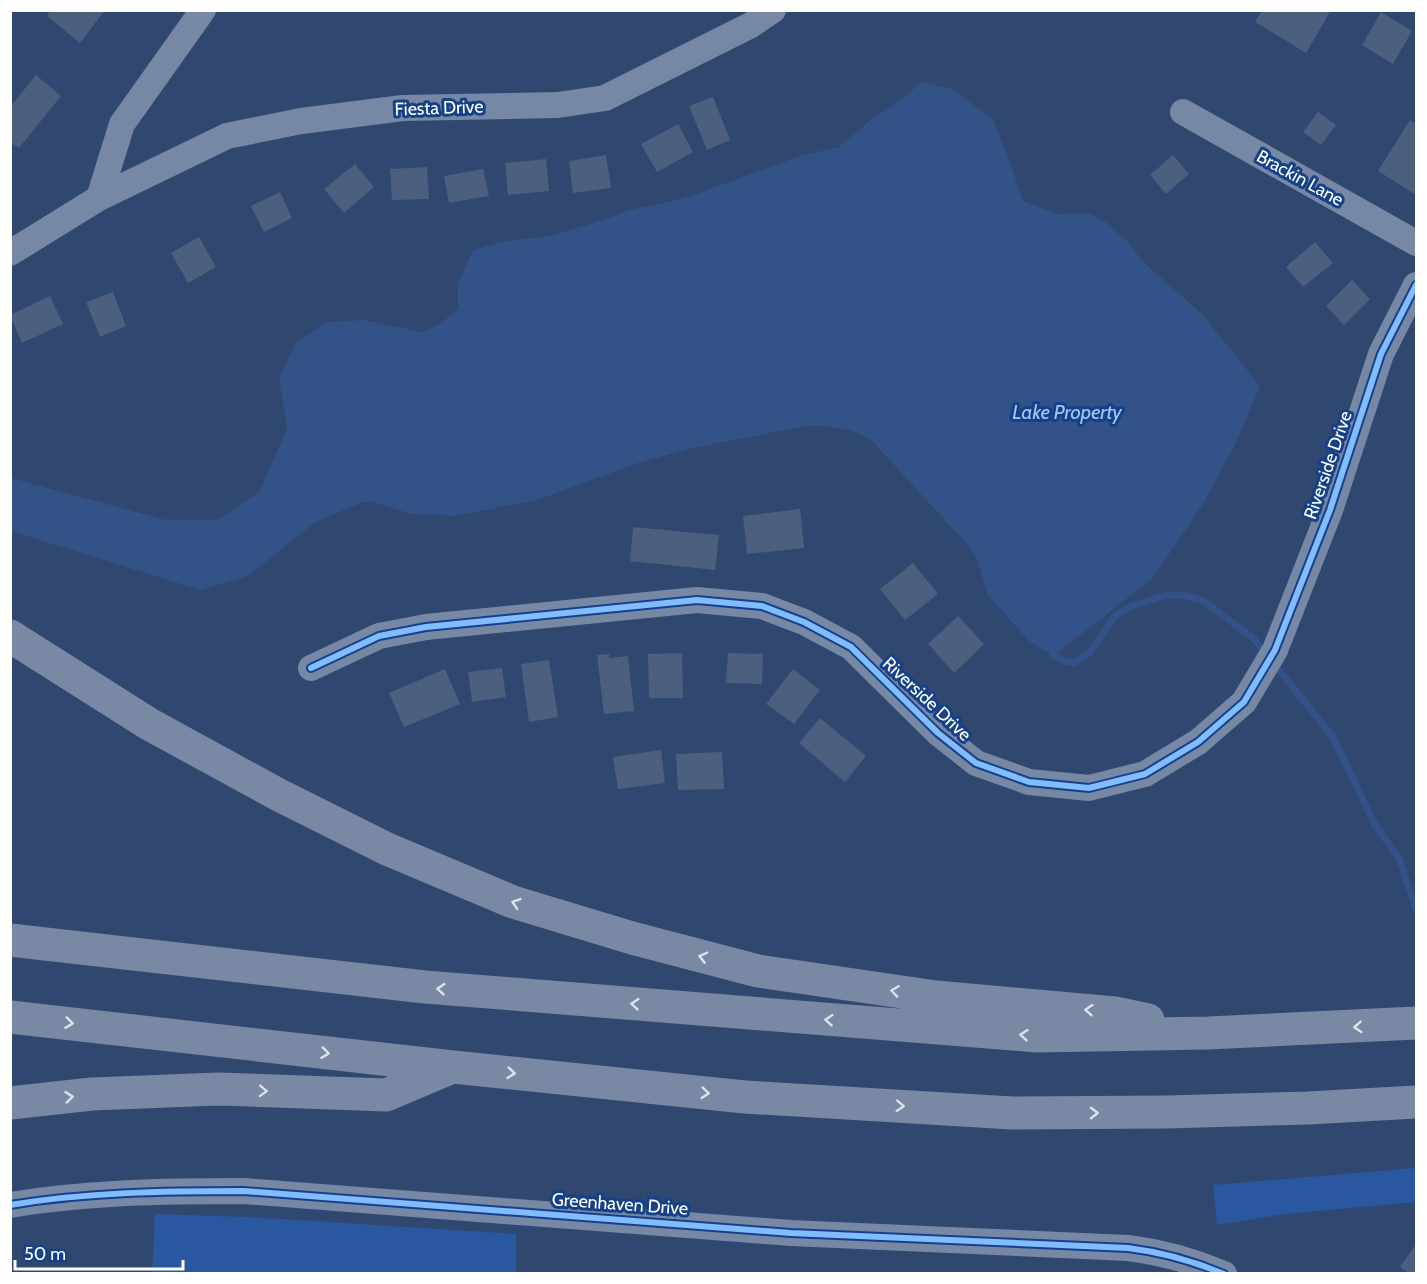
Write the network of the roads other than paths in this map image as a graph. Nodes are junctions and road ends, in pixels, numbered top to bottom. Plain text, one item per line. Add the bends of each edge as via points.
1 (203, 10) edge
2 (773, 10) edge
3 (1183, 112) dead end
4 (99, 198) junction
5 (1416, 243) edge
6 (10, 253) edge
7 (1416, 285) edge
8 (10, 636) edge
9 (311, 668) dead end
10 (10, 940) edge
11 (10, 1017) edge
12 (1416, 1023) edge
13 (1208, 1033) junction
14 (453, 1067) junction
15 (1416, 1102) edge
16 (10, 1103) edge
17 (10, 1205) edge
18 (1224, 1274) edge

1 - 4 street via 122,124
2 - 4 street, Fiesta Drive via 751,25 604,98 558,105 403,108 301,121 227,136
3 - 5 street, Brackin Lane
4 - 6 street, Fiesta Drive
7 - 9 street, Riverside Drive via 1382,354 1330,510 1275,650 1244,702 1198,742 1145,774 1089,788 1029,782 976,764 938,733 851,647 804,621 762,606 697,600 426,627 379,636
13 -> 8 highway via 1115,1013 936,998 758,971 513,902 387,849 279,795 149,724
13 -> 10 highway via 1025,1035 425,987
11 -> 14 highway
12 -> 13 highway
14 -> 15 highway via 745,1097 1012,1113 1167,1112
16 -> 14 highway via 92,1094 218,1089 386,1095
17 - 18 street, Greenhaven Drive via 173,1191 244,1191 791,1233 1128,1248 1169,1255

